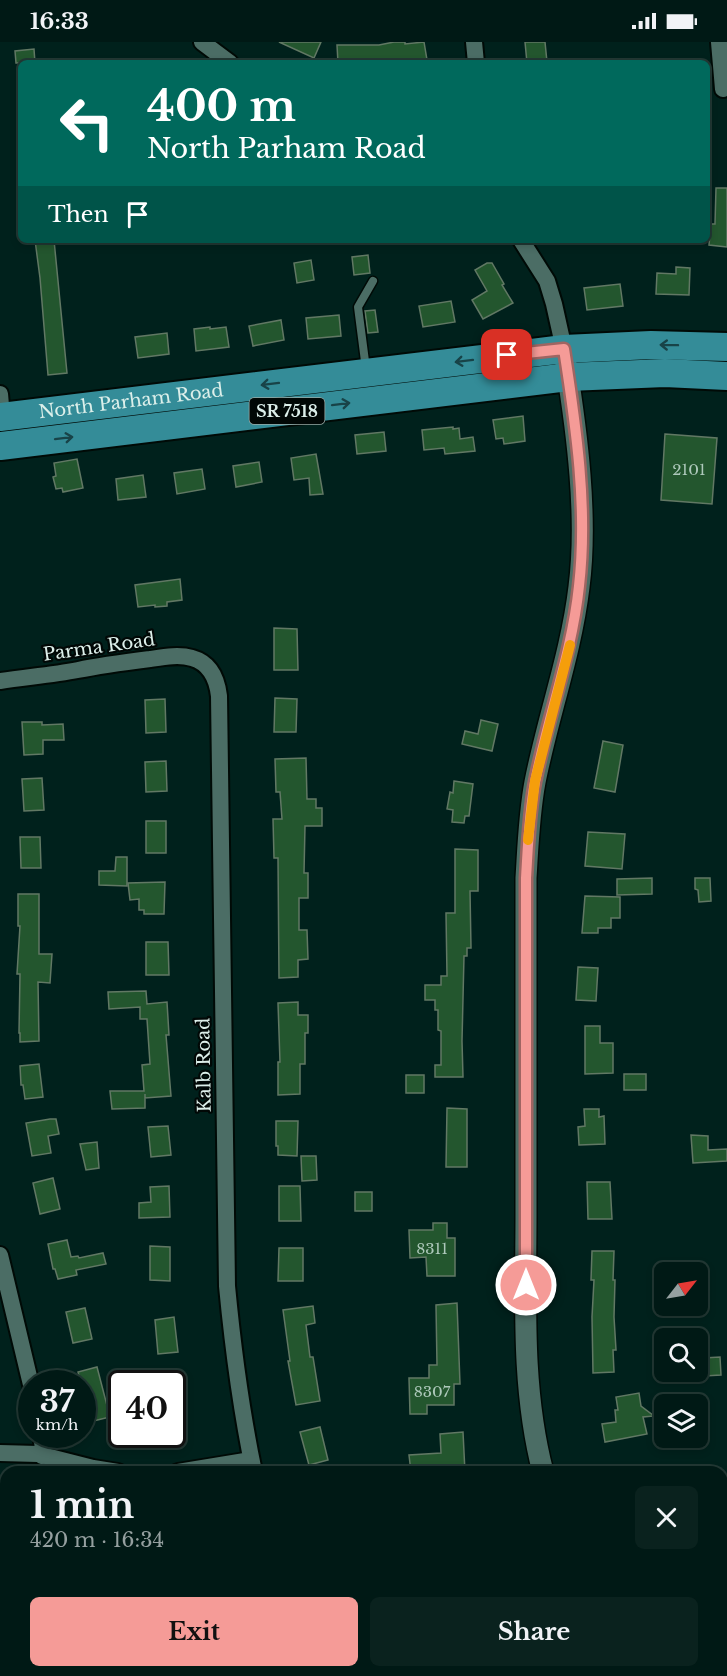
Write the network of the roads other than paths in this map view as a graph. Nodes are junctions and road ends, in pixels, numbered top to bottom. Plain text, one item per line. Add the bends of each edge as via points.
1 (202, 42) edge
2 (474, 42) edge
3 (719, 42) edge
4 (226, 60) edge
5 (476, 60) edge
6 (719, 89) edge
7 (522, 243) edge
8 (373, 281) dead end
9 (727, 347) edge
10 (564, 349) junction
11 (366, 372) junction
12 (727, 376) edge
13 (568, 377) junction
14 (1, 410) edge
15 (3, 446) edge
16 (202, 662) joint
17 (0, 681) edge
18 (0, 1256) edge
19 (27, 1370) edge
20 (44, 1448) edge
21 (0, 1453) edge
22 (42, 1456) junction
23 (84, 1466) edge
24 (252, 1466) edge
25 (542, 1466) edge

1 - 4 street
2 - 5 street
3 - 6 street
7 - 10 street via 547,281
8 - 11 lane via 358,307
9 -> 10 highway, North Parham Road / SR 7518
10 -> 11 highway, North Parham Road / SR 7518
10 - 13 street
11 -> 14 highway, North Parham Road / SR 7518
12 - 13 highway, North Parham Road / SR 7518 via 665,373
15 -> 13 highway, North Parham Road / SR 7518
13 - 25 street via 579,470 582,555 572,633 535,781 526,878 528,1365 531,1413
14 - 15 highway
16 - 17 street, Parma Road via 171,656
16 - 24 street, Kalb Road via 215,675 219,696 227,1286 233,1352
18 - 19 street
20 - 22 street
21 - 22 street
22 - 23 street

